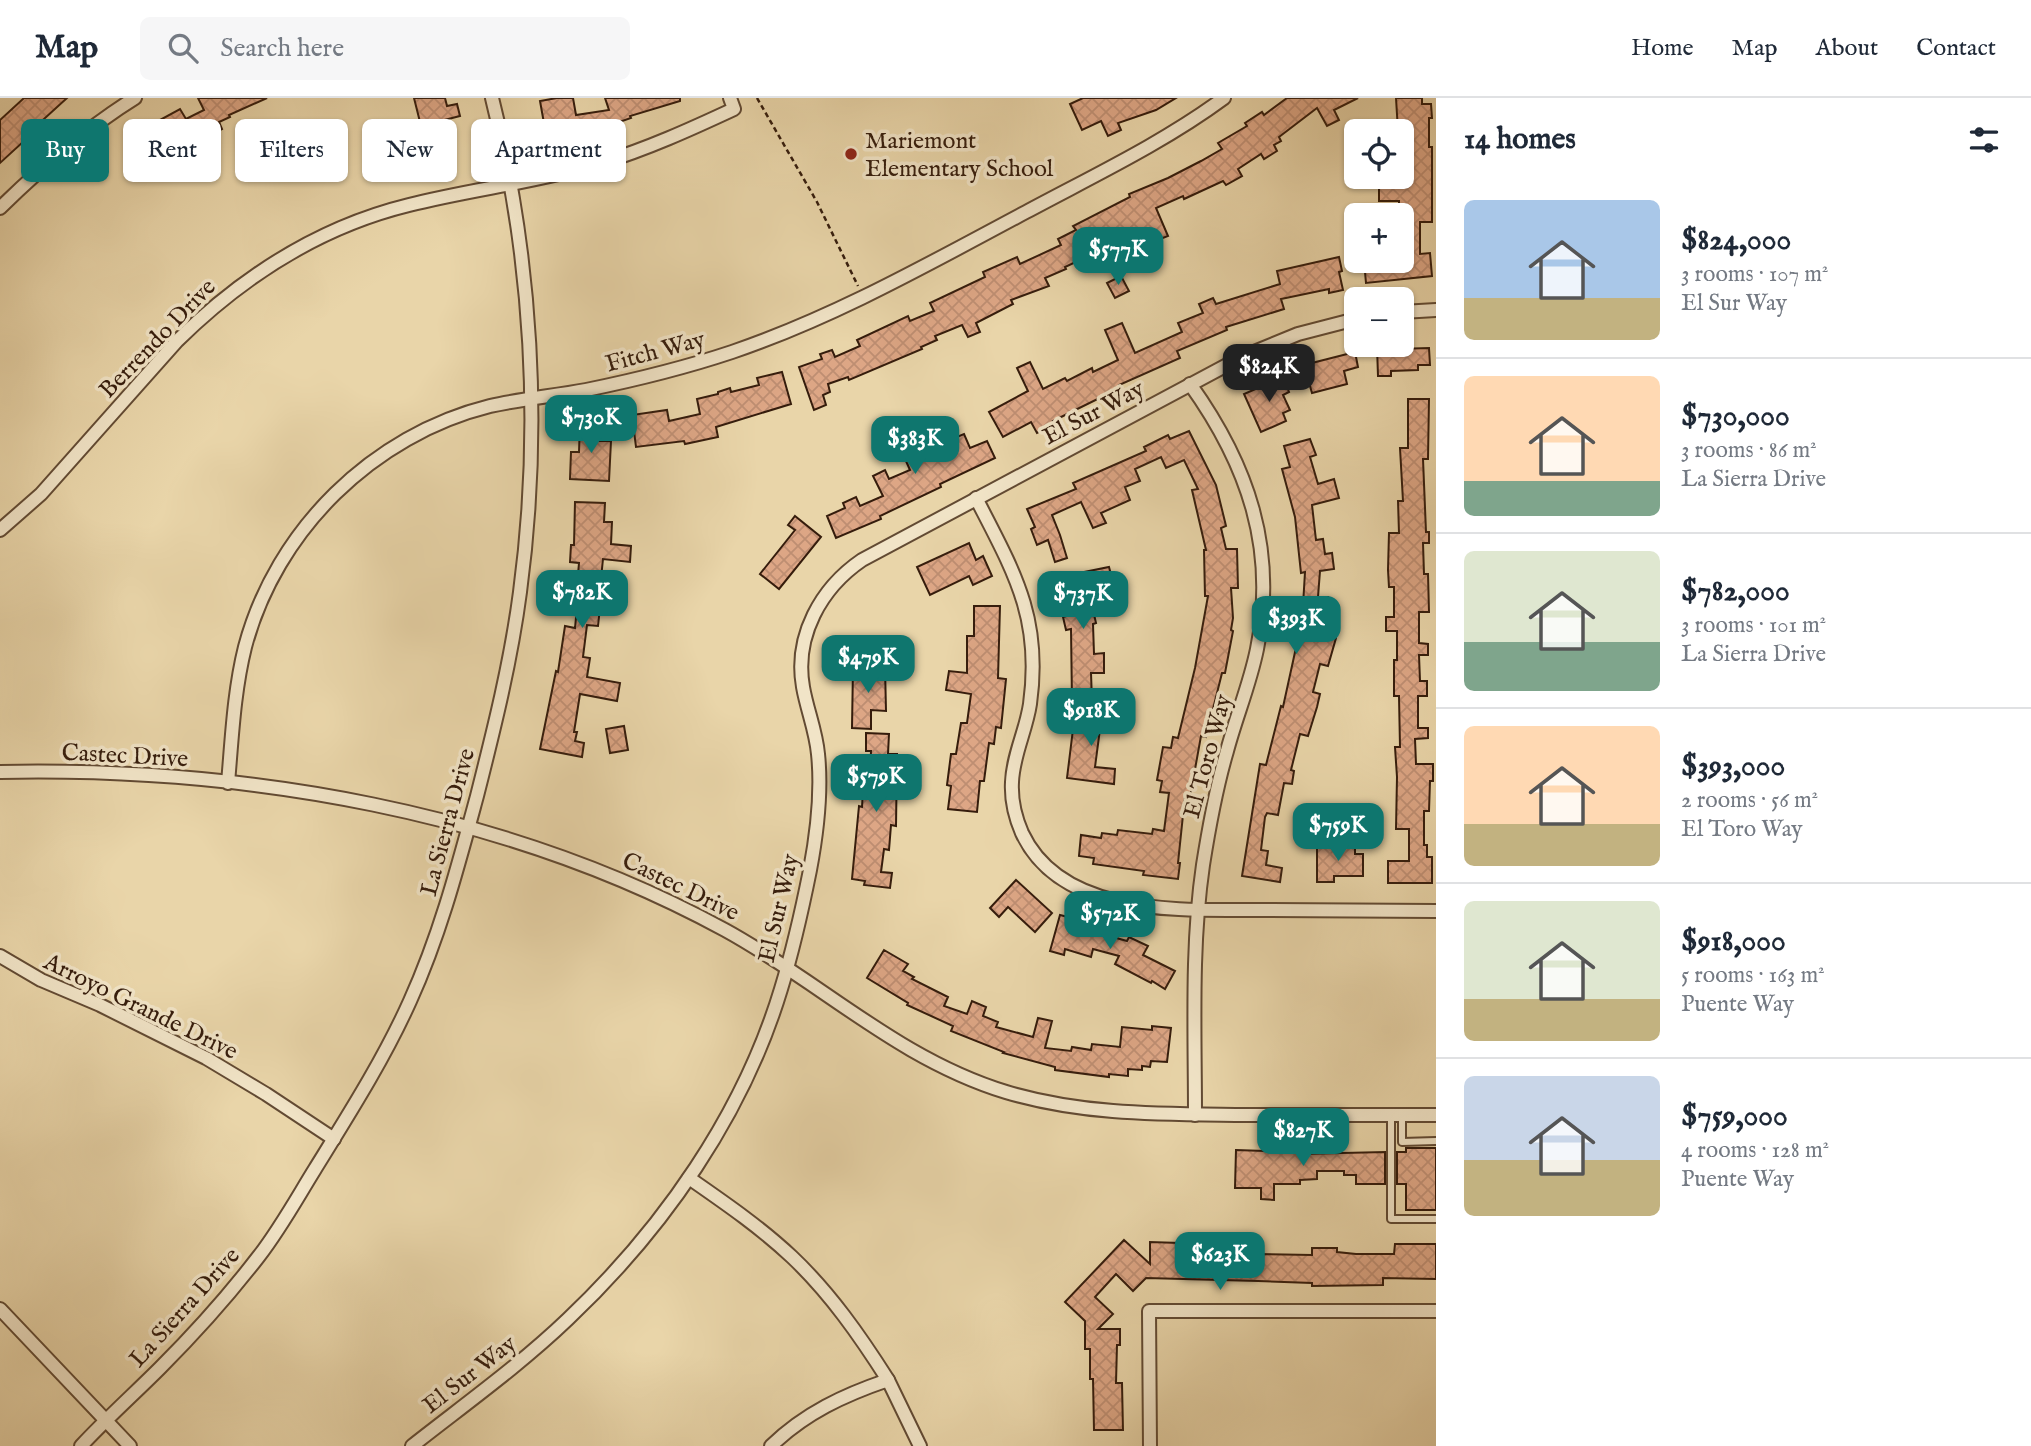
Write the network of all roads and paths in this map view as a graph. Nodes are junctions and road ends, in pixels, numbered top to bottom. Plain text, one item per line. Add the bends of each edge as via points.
1 (135, 98) edge
2 (492, 98) edge
3 (757, 98) edge
4 (1224, 98) edge
5 (732, 103) edge
6 (510, 184) junction
7 (0, 208) edge
8 (864, 298) junction
9 (1436, 310) edge
10 (1414, 311) edge
11 (1344, 321) edge
12 (1190, 384) junction
13 (531, 398) junction
14 (976, 498) junction
15 (0, 530) edge
16 (0, 772) edge
17 (228, 783) junction
18 (468, 827) junction
19 (1198, 909) junction
20 (1436, 911) edge
21 (0, 956) edge
22 (787, 967) junction
23 (1195, 1115) junction
24 (1397, 1115) junction
25 (1436, 1115) edge
26 (334, 1139) junction
27 (1436, 1141) edge
28 (689, 1178) junction
29 (1436, 1219) edge
30 (0, 1309) edge
31 (1436, 1311) edge
32 (888, 1380) junction
33 (105, 1420) junction
34 (81, 1446) edge
35 (130, 1446) edge
36 (412, 1446) edge
37 (771, 1446) edge
38 (920, 1446) edge
39 (1150, 1446) edge

1 - 7 street via 74,141
2 - 6 street, La Sierra Drive
3 - 8 path via 817,202
4 - 8 street, Fitch Way via 1167,136
5 - 6 street, Berrendo Drive via 689,130 639,150
6 - 13 street, La Sierra Drive via 523,271
6 - 15 street, Berrendo Drive via 405,205 357,221 311,241 254,275 177,341 41,494
8 - 13 street, Fitch Way via 697,363
9 - 10 street
11 - 12 street, El Sur Way via 1269,344
12 - 14 street, El Sur Way
12 - 19 street, El Toro Way via 1219,426 1247,486 1264,583 1257,648 1213,808
13 - 17 street, Fitch Way via 486,407 420,432 361,470 311,519 284,558 253,621 240,669
13 - 18 street, La Sierra Drive via 520,591 494,728
14 - 19 street via 1013,568 1032,638 1029,711 1012,785 1016,814 1027,842 1044,866 1086,892 1152,907
14 - 22 street, El Sur Way via 853,566 816,609 802,661 802,684 816,734 817,817 813,857
16 - 17 street, Castec Drive via 124,774
17 - 18 street, Castec Drive via 361,803
18 - 22 street, Castec Drive via 626,881 717,925
18 - 26 street, La Sierra Drive via 428,960 384,1054
19 - 20 street
19 - 23 street, El Toro Way
21 - 26 street, Arroyo Grande Drive via 41,981 206,1058
22 - 23 street, Castec Drive via 881,1033 974,1081 1091,1111
22 - 28 street, El Sur Way via 745,1081
23 - 24 street, Castec Drive
24 - 25 street, Castec Drive
24 - 27 lane via 1402,1142
24 - 29 lane via 1391,1219
26 - 33 street, La Sierra Drive via 260,1254 162,1366
28 - 32 street via 733,1208 819,1284
28 - 36 street, El Sur Way via 642,1242 566,1321
30 - 33 street
31 - 39 street via 1149,1311
32 - 37 street via 820,1407
32 - 38 street
33 - 34 street, La Sierra Drive
33 - 35 street

